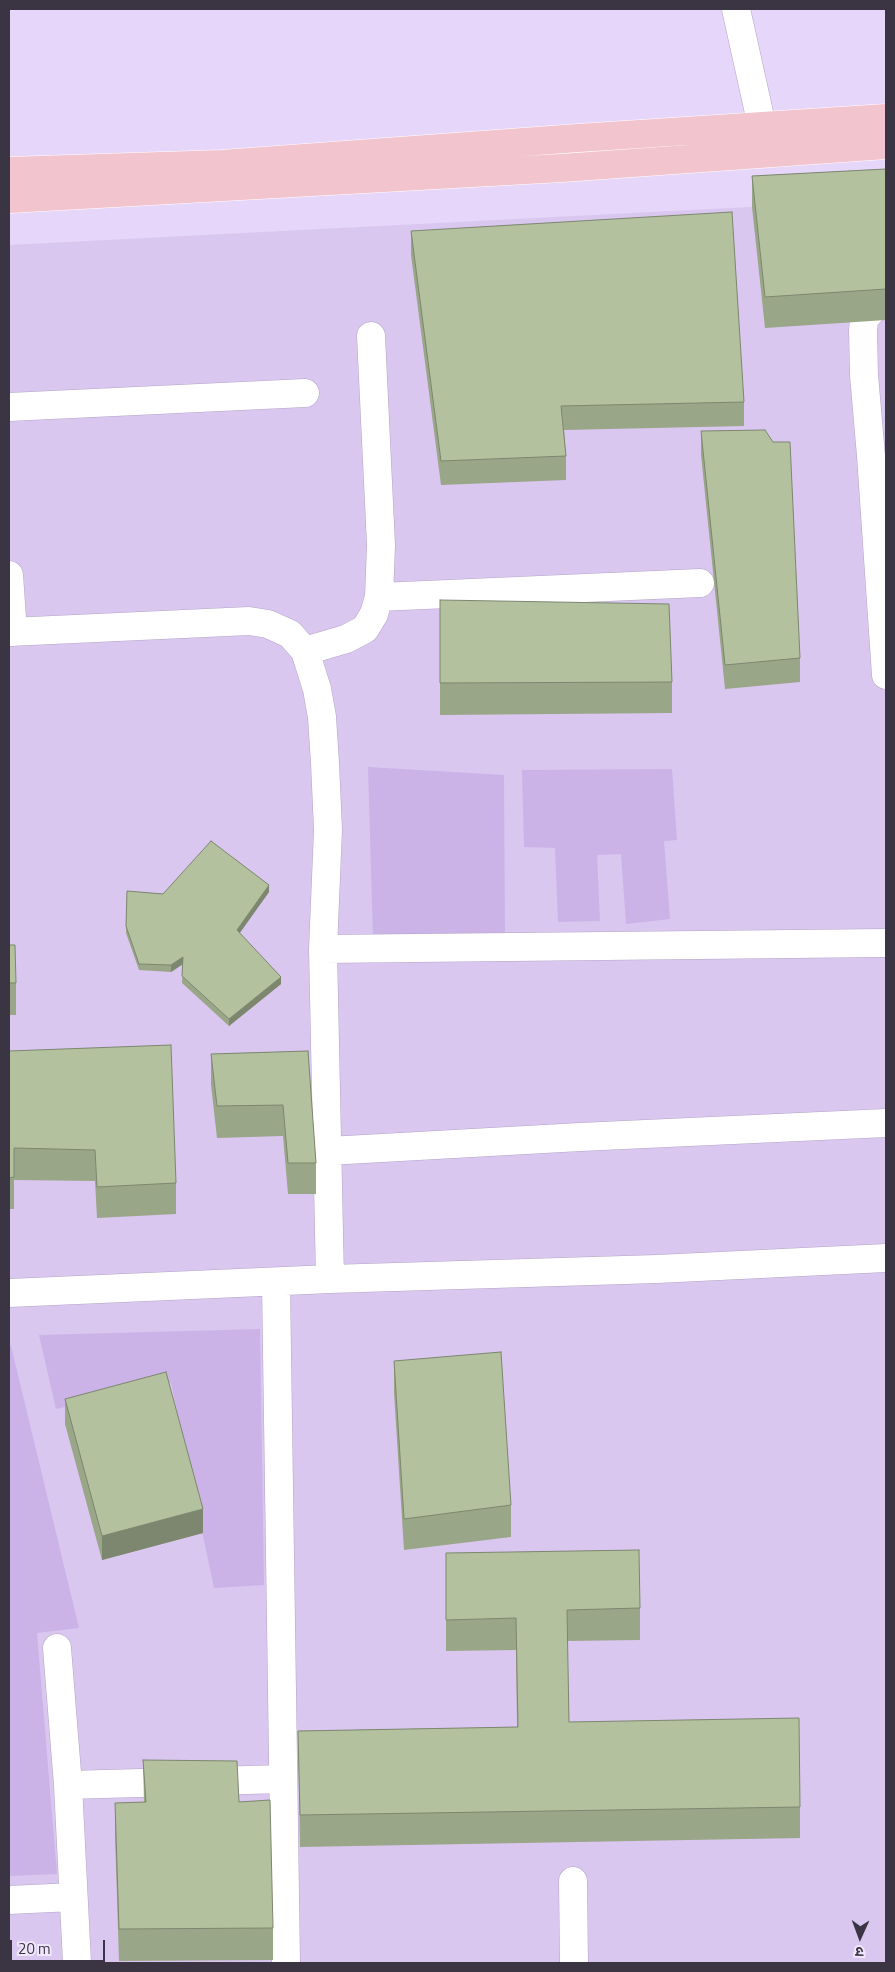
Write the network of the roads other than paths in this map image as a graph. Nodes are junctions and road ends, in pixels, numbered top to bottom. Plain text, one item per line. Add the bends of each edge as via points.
1 (736, 9) edge
2 (886, 118) edge
3 (762, 126) junction
4 (886, 145) edge
5 (9, 171) edge
6 (9, 199) edge
7 (886, 302) edge
8 (371, 336) dead end
9 (305, 393) dead end
10 (9, 407) edge
11 (9, 575) edge
12 (700, 583) dead end
13 (379, 597) junction
14 (11, 632) edge
15 (304, 651) junction
16 (886, 674) edge
17 (886, 943) edge
18 (323, 949) junction
19 (886, 1123) edge
20 (328, 1151) junction
21 (886, 1258) edge
22 (330, 1279) junction
23 (276, 1283) junction
24 (9, 1293) edge
25 (57, 1648) dead end
26 (283, 1779) junction
27 (68, 1786) junction
28 (573, 1881) dead end
29 (73, 1898) junction
30 (9, 1900) edge
31 (77, 1963) edge
32 (286, 1963) edge
33 (574, 1963) edge

1 - 3 street
2 - 3 main road
3 - 5 main road via 222,164
4 - 6 main road
7 - 16 street via 864,318 863,331
8 - 13 street via 381,545
9 - 10 street
11 - 14 street
12 - 13 street
13 - 15 street via 365,629
14 - 15 street via 249,621 268,624 290,634
15 - 18 street via 317,689 325,763 328,830
17 - 18 street
18 - 20 street
19 - 20 street
20 - 22 street
21 - 22 street
22 - 23 street
23 - 24 street
23 - 26 street
25 - 27 street
26 - 27 street
26 - 32 street
27 - 29 street
28 - 33 street
29 - 30 street
29 - 31 street

